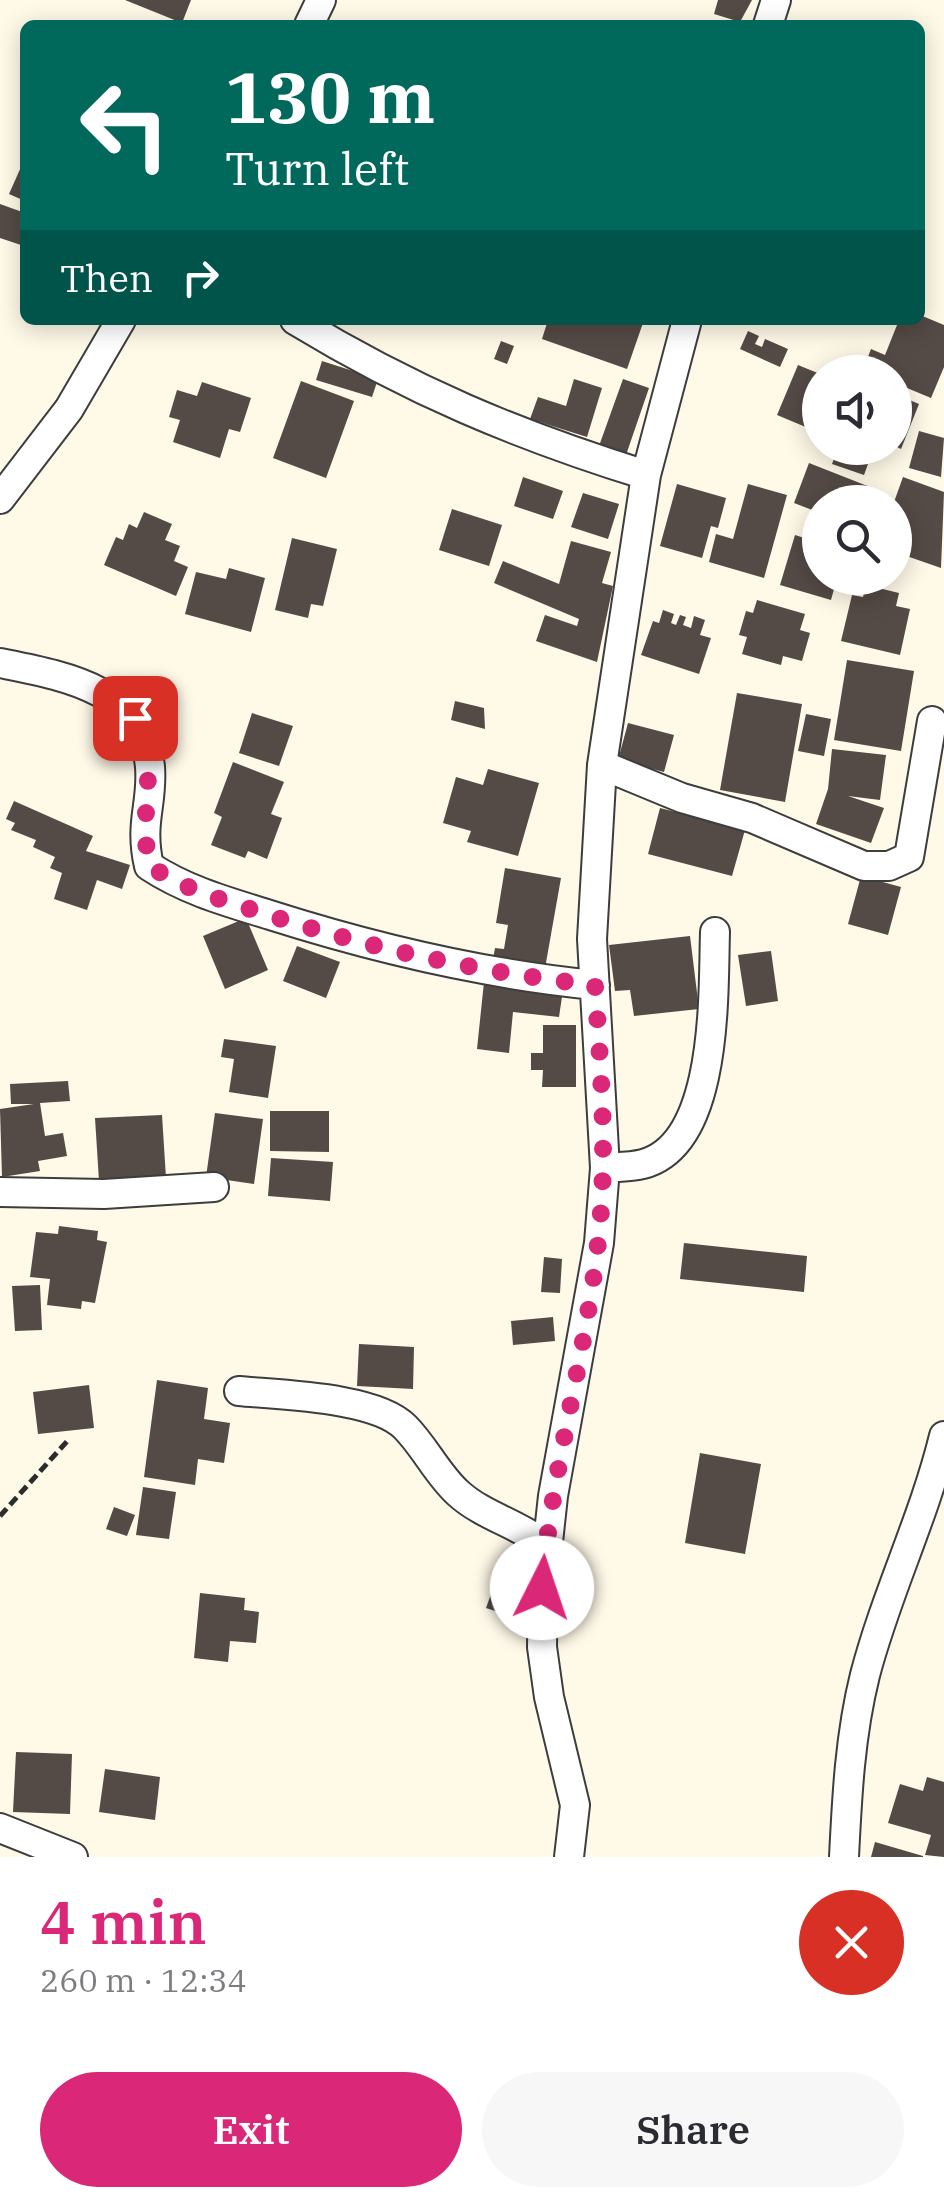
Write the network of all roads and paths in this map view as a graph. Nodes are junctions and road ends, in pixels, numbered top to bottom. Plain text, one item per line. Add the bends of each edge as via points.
1 (119, 325) edge
2 (303, 325) edge
3 (686, 325) edge
4 (646, 474) junction
5 (0, 499) edge
6 (0, 663) edge
7 (932, 721) dead end
8 (602, 765) junction
9 (715, 932) dead end
10 (595, 985) junction
11 (604, 1168) junction
12 (214, 1186) dead end
13 (0, 1192) edge
14 (240, 1392) dead end
15 (944, 1436) edge
16 (70, 1438) dead end
17 (0, 1516) edge
18 (545, 1545) junction
19 (0, 1828) edge
20 (73, 1857) edge
21 (569, 1857) edge
22 (844, 1857) edge

1 - 5 street via 69,409
2 - 4 street via 458,408 535,441
3 - 4 street
4 - 8 street
6 - 10 street via 108,694 135,718 150,770 142,835 150,866 178,885 447,964
7 - 8 street via 909,857 889,866 864,866
8 - 10 street
9 - 11 street via 706,1082 690,1120 645,1164
10 - 11 street
11 - 18 street via 584,1344
12 - 13 street
14 - 18 street via 317,1399 398,1421 461,1496
15 - 22 street via 925,1511 866,1673 847,1786
16 - 17 path
18 - 21 street via 542,1647 576,1805
19 - 20 street

